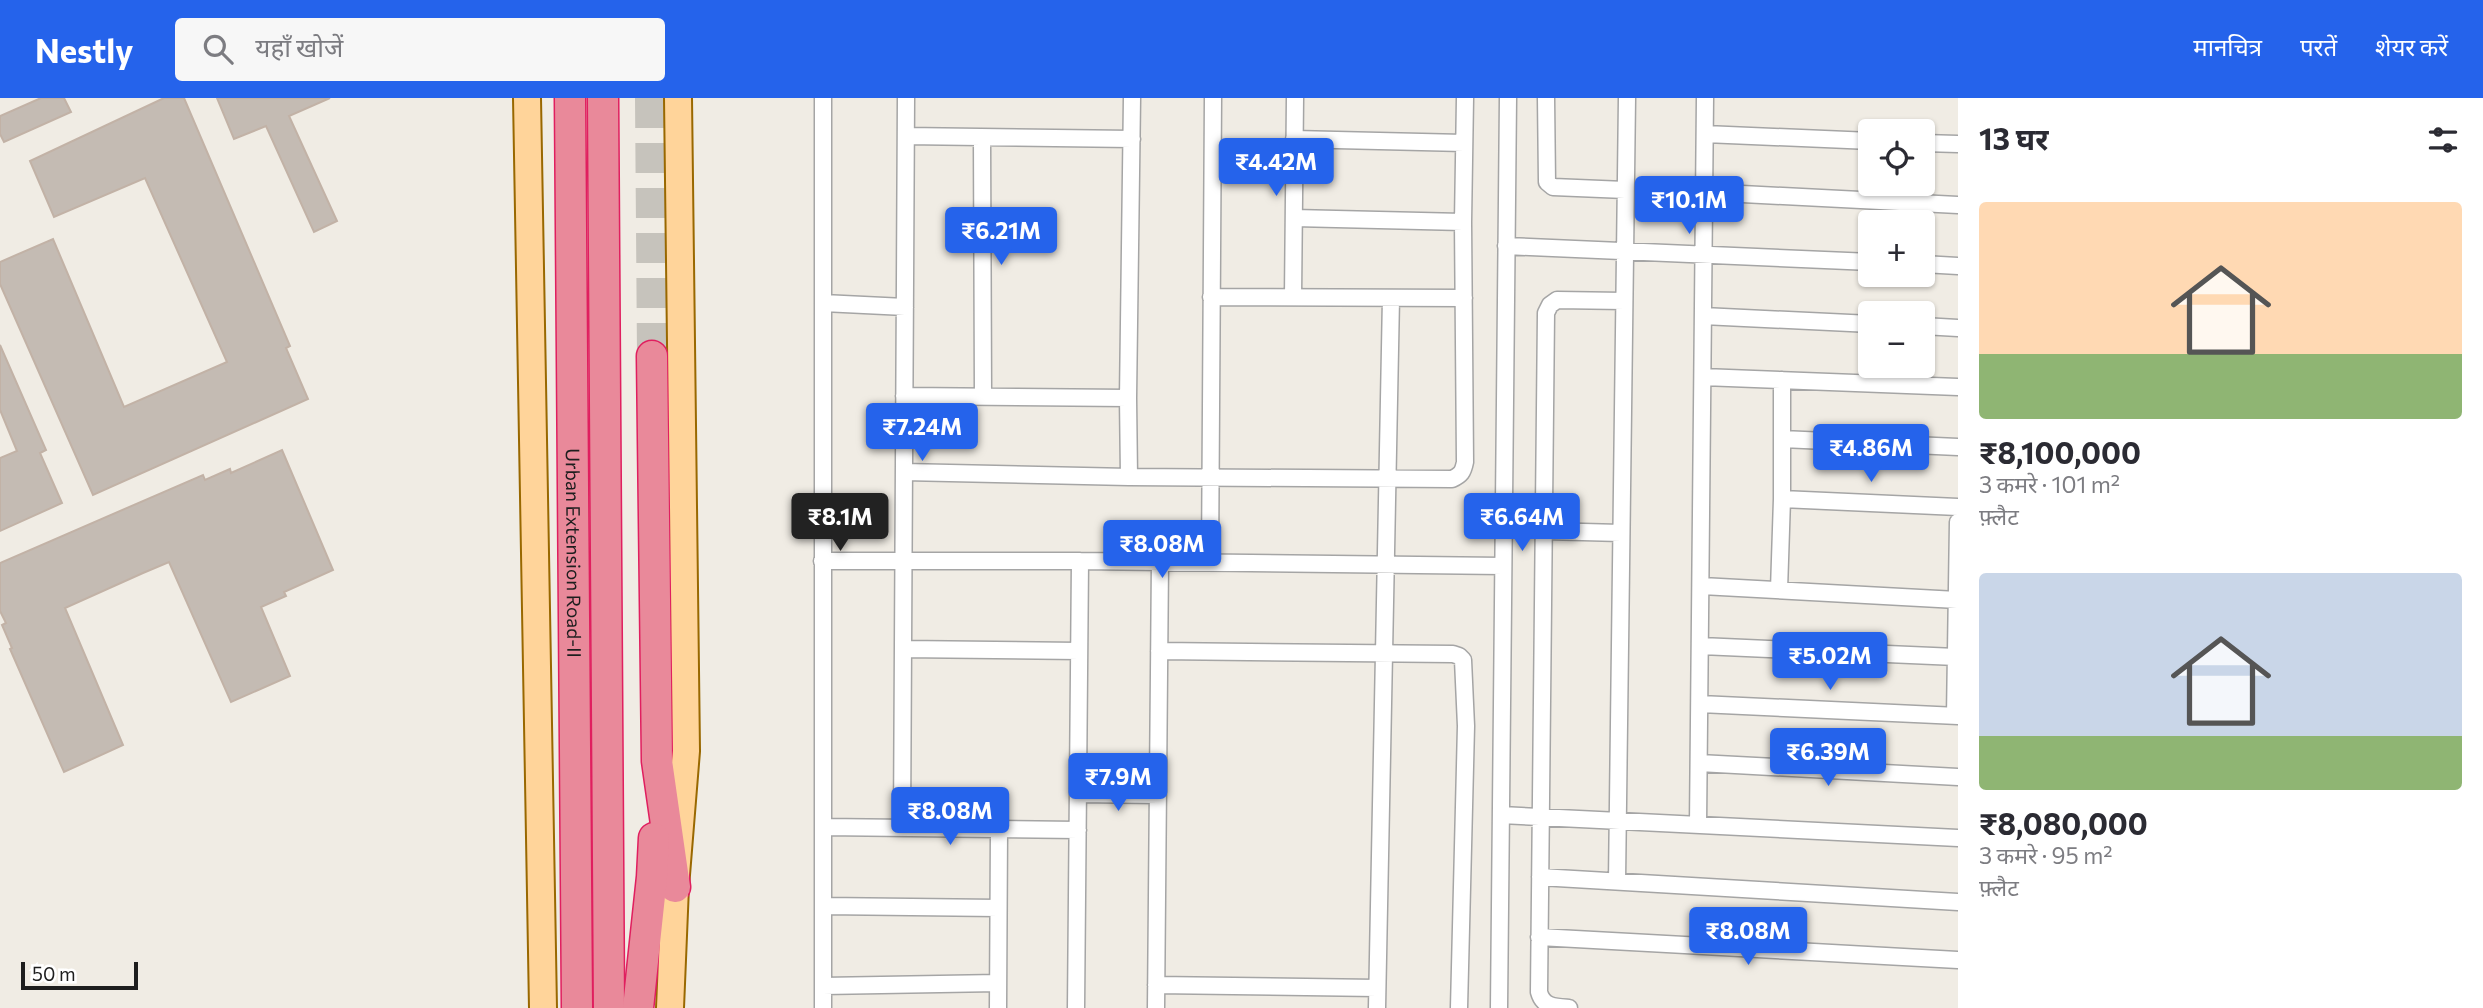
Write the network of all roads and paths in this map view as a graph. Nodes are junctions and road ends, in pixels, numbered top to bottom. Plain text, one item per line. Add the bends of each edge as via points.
1 (527, 98) edge
2 (570, 98) edge
3 (603, 98) edge
4 (678, 98) edge
5 (823, 98) edge
6 (906, 98) edge
7 (1132, 98) edge
8 (1213, 98) edge
9 (1295, 98) edge
10 (1465, 98) edge
11 (1508, 98) edge
12 (1546, 98) edge
13 (1627, 98) edge
14 (1705, 98) edge
15 (1705, 134) junction
16 (906, 136) junction
17 (982, 138) junction
18 (1132, 139) junction
19 (1294, 139) junction
20 (1858, 140) edge
21 (1464, 142) junction
22 (1935, 143) edge
23 (1958, 144) edge
24 (1625, 190) junction
25 (1704, 192) junction
26 (1958, 205) edge
27 (1294, 218) junction
28 (1463, 222) junction
29 (1506, 246) junction
30 (1624, 251) junction
31 (1704, 255) junction
32 (1858, 261) edge
33 (1935, 265) edge
34 (1958, 266) edge
35 (1211, 297) junction
36 (1293, 298) junction
37 (1391, 298) junction
38 (1464, 298) junction
39 (1624, 301) junction
40 (823, 303) junction
41 (905, 307) junction
42 (1703, 316) junction
43 (1858, 323) edge
44 (1935, 327) edge
45 (1958, 328) edge
46 (652, 356) tunnel mouth
47 (1703, 377) junction
48 (1782, 380) junction
49 (1958, 387) edge
50 (904, 396) junction
51 (983, 396) junction
52 (1128, 398) junction
53 (1782, 439) junction
54 (1958, 447) edge
55 (904, 472) junction
56 (1129, 477) junction
57 (1210, 477) junction
58 (1387, 479) junction
59 (1782, 499) junction
60 (1958, 507) edge
61 (1958, 522) edge
62 (1545, 531) junction
63 (1621, 533) junction
64 (822, 561) junction
65 (903, 561) junction
66 (1080, 561) junction
67 (1160, 561) junction
68 (1210, 562) junction
69 (1385, 564) junction
70 (1503, 566) junction
71 (1702, 586) junction
72 (1779, 590) junction
73 (1956, 600) edge
74 (1701, 646) junction
75 (903, 649) junction
76 (1079, 651) junction
77 (1159, 651) junction
78 (1383, 653) junction
79 (1955, 657) junction
80 (1700, 704) junction
81 (1956, 716) edge
82 (657, 761) junction
83 (1699, 764) junction
84 (1958, 777) edge
85 (1078, 794) junction
86 (1158, 795) junction
87 (1501, 815) junction
88 (1540, 817) junction
89 (1618, 821) junction
90 (1698, 825) junction
91 (824, 827) junction
92 (902, 828) junction
93 (999, 829) junction
94 (1077, 830) junction
95 (1958, 838) edge
96 (1540, 877) junction
97 (1616, 881) junction
98 (675, 887) junction
99 (1958, 902) edge
100 (824, 906) junction
101 (998, 908) junction
102 (1539, 937) junction
103 (1958, 960) edge
104 (998, 983) junction
105 (1156, 985) junction
106 (823, 986) junction
107 (1377, 988) junction
108 (543, 1008) edge
109 (577, 1008) edge
110 (610, 1008) edge
111 (638, 1008) edge
112 (670, 1008) edge
113 (823, 1008) edge
114 (998, 1008) edge
115 (1076, 1008) edge
116 (1156, 1008) edge
117 (1377, 1008) edge
118 (1459, 1008) edge
119 (1499, 1008) edge
120 (1569, 1008) edge

1 - 108 main road
2 - 109 highway, Urban Extension Road-II
3 - 110 highway, Urban Extension Road-II
4 - 98 main road via 686,751
5 - 40 street
6 - 16 street
7 - 18 street
8 - 35 street
9 - 19 street
10 - 21 street
11 - 29 street
12 - 24 street via 1547,182 1553,187
13 - 24 street
14 - 15 street
15 - 20 street
15 - 25 street
16 - 17 street
16 - 41 street
17 - 18 street
17 - 51 street
18 - 52 street
19 - 21 street
19 - 27 street
21 - 28 street
22 - 23 street
24 - 30 street
25 - 26 street
25 - 31 street
27 - 28 street
27 - 36 street
28 - 38 street
29 - 30 street
29 - 70 street
30 - 31 street
30 - 39 street
31 - 32 street
31 - 42 street
33 - 34 street
35 - 36 street
35 - 57 street
36 - 37 street
37 - 38 street
37 - 58 street
38 - 58 street via 1464,470 1452,480
39 - 62 street via 1557,300 1546,313
39 - 63 street
40 - 41 street
40 - 64 street
41 - 50 street
42 - 43 street
42 - 47 street
44 - 45 street
46 - 82 highway
47 - 48 street
47 - 71 street
48 - 49 street
48 - 53 street
50 - 51 street
50 - 55 street
51 - 52 street
52 - 56 street
53 - 54 street
53 - 59 street
55 - 56 street
55 - 65 street
56 - 57 street
57 - 58 street
57 - 68 street
58 - 69 street
59 - 60 street
59 - 72 street
61 - 73 street
62 - 63 street
62 - 88 street
63 - 89 street
64 - 65 street
64 - 91 street
65 - 66 street
65 - 75 street
66 - 67 street
66 - 76 street
67 - 68 street
67 - 77 street
68 - 69 street
69 - 70 street
69 - 78 street
70 - 87 street
71 - 72 street
71 - 74 street
72 - 73 street
73 - 79 street
74 - 79 street
74 - 80 street
75 - 76 street
75 - 92 street
76 - 85 street
77 - 78 street
77 - 86 street
78 - 107 street
78 - 118 street via 1453,654 1460,656 1465,668
79 - 81 street
80 - 81 street
80 - 83 street
82 - 98 highway
82 - 111 highway via 652,877
83 - 84 street
83 - 90 street
85 - 86 street
85 - 94 street
86 - 105 street
87 - 88 street
87 - 119 street
88 - 89 street
88 - 96 street
89 - 90 street
89 - 97 street
90 - 95 street
91 - 92 street
91 - 100 street
92 - 93 street
93 - 94 street
93 - 101 street
94 - 115 street
96 - 97 street
96 - 102 street
97 - 99 street
98 - 112 main road
100 - 101 street
100 - 106 street
101 - 104 street
102 - 103 street
102 - 120 street via 1541,1000 1548,1006
104 - 106 street
104 - 114 street
105 - 107 street
105 - 116 street
106 - 113 street
107 - 117 street

